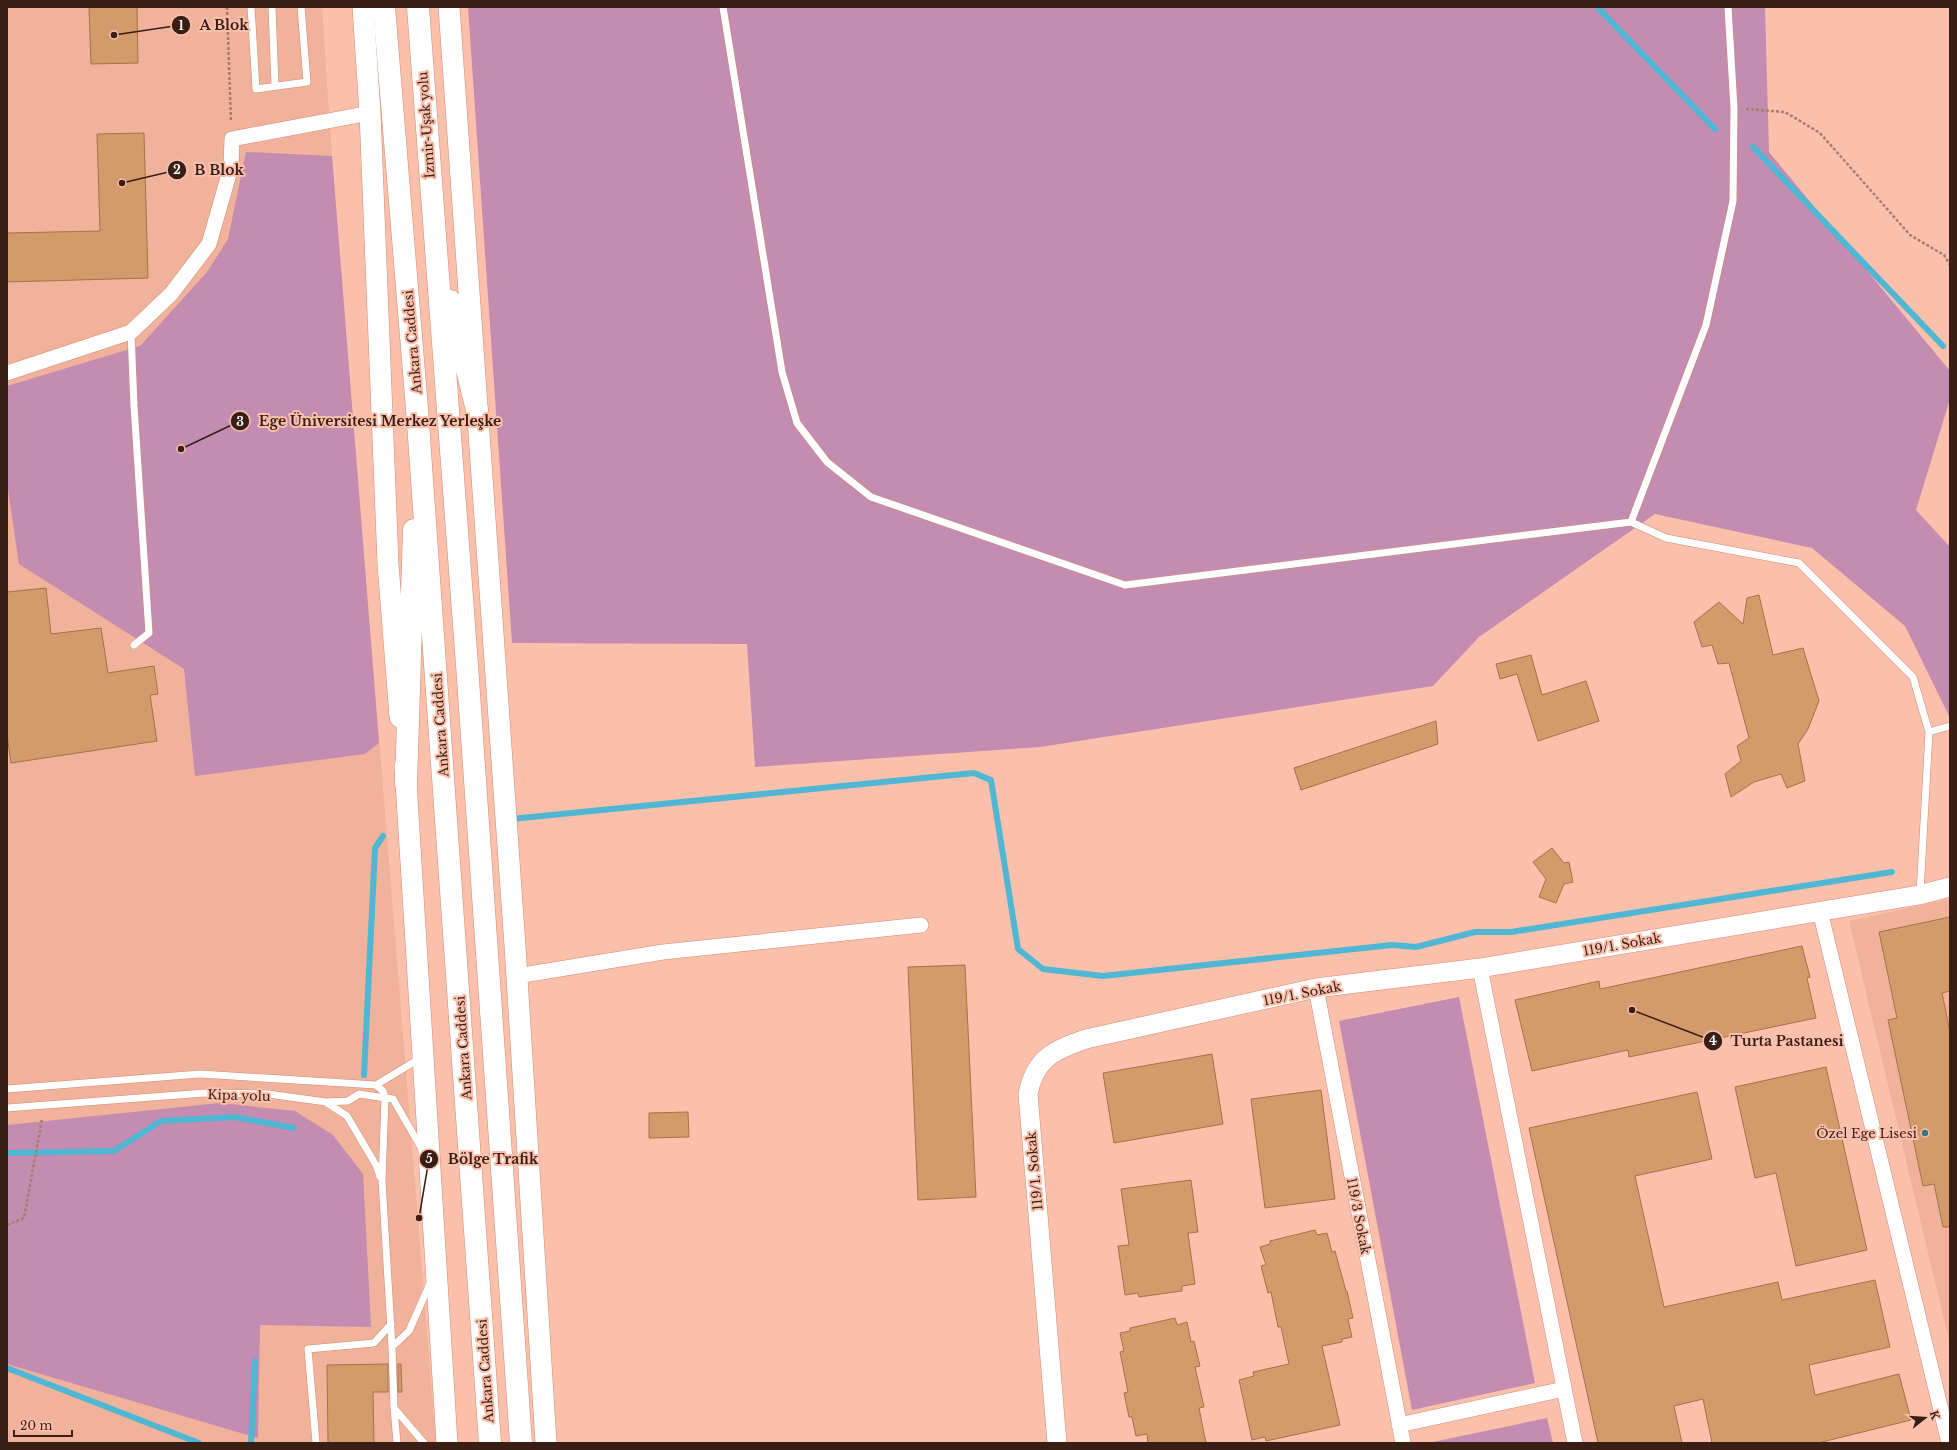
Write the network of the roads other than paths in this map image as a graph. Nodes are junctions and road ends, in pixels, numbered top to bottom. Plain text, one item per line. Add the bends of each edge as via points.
1 (251, 7) edge
2 (272, 7) edge
3 (301, 7) edge
4 (363, 7) edge
5 (384, 7) edge
6 (418, 7) edge
7 (449, 7) edge
8 (723, 7) edge
9 (1728, 7) edge
10 (275, 86) junction
11 (370, 113) junction
12 (435, 242) junction
13 (131, 332) junction
14 (7, 373) edge
15 (418, 409) junction
16 (477, 410) junction
17 (1631, 522) junction
18 (134, 645) dead end
19 (1950, 726) edge
20 (1929, 732) junction
21 (406, 784) junction
22 (1950, 887) edge
23 (1919, 895) junction
24 (1820, 910) junction
25 (921, 925) dead end
26 (1480, 968) junction
27 (517, 976) junction
28 (1316, 988) junction
29 (423, 1052) junction
30 (376, 1085) junction
31 (7, 1089) edge
32 (385, 1098) junction
33 (326, 1102) junction
34 (7, 1108) edge
35 (431, 1165) junction
36 (382, 1181) junction
37 (437, 1266) junction
38 (391, 1324) junction
39 (392, 1347) junction
40 (1564, 1388) junction
41 (394, 1408) junction
42 (1399, 1425) junction
43 (316, 1443) edge
44 (397, 1443) edge
45 (424, 1443) edge
46 (447, 1443) edge
47 (490, 1443) edge
48 (521, 1443) edge
49 (546, 1443) edge
50 (1057, 1443) edge
51 (1403, 1443) edge
52 (1575, 1443) edge
53 (1949, 1443) edge

1 - 10 lane via 256,89
2 - 10 lane
3 - 10 lane via 307,82
4 - 11 main road
5 - 15 highway, Ankara Caddesi
6 - 12 highway, İzmir-Uşak yolu
7 - 16 main road
8 - 17 lane via 782,372 797,423 827,462 871,497 1125,585
9 - 17 lane via 1734,108 1733,201 1706,325
11 - 13 street via 232,139 231,167 209,244 171,294
11 - 21 main road via 388,564
12 - 16 highway
12 - 48 highway
13 - 14 street
13 - 18 lane via 149,633
15 - 21 highway
15 - 47 highway, Ankara Caddesi
16 - 27 main road
17 - 20 lane via 1666,538 1799,563 1913,677
19 - 20 lane
20 - 23 lane
21 - 29 main road
22 - 23 street, 119/1. Sokak
23 - 24 street, 119/1. Sokak
24 - 26 street, 119/1. Sokak
24 - 53 street
25 - 27 street via 663,952
26 - 28 street, 119/1. Sokak
26 - 40 street
27 - 49 main road
28 - 42 street, 119/3 Sokak
28 - 50 street, 119/1. Sokak via 1080,1041 1060,1048 1043,1061 1031,1077 1028,1094
29 - 30 lane via 414,1062
29 - 35 main road
30 - 31 lane, Kipa yolu via 200,1074
30 - 32 lane via 383,1091
32 - 33 lane, Kipa yolu via 359,1094 348,1101
32 - 35 lane via 393,1099
32 - 36 lane
33 - 34 lane, Kipa yolu via 268,1094 205,1093
33 - 36 lane via 347,1116 376,1165
35 - 37 main road
36 - 38 lane
37 - 39 lane via 409,1331
37 - 46 main road
38 - 39 lane
38 - 43 lane via 374,1343 308,1349
39 - 41 lane
40 - 42 street
40 - 52 street
41 - 44 lane
41 - 45 lane
42 - 51 street, 119/3 Sokak

